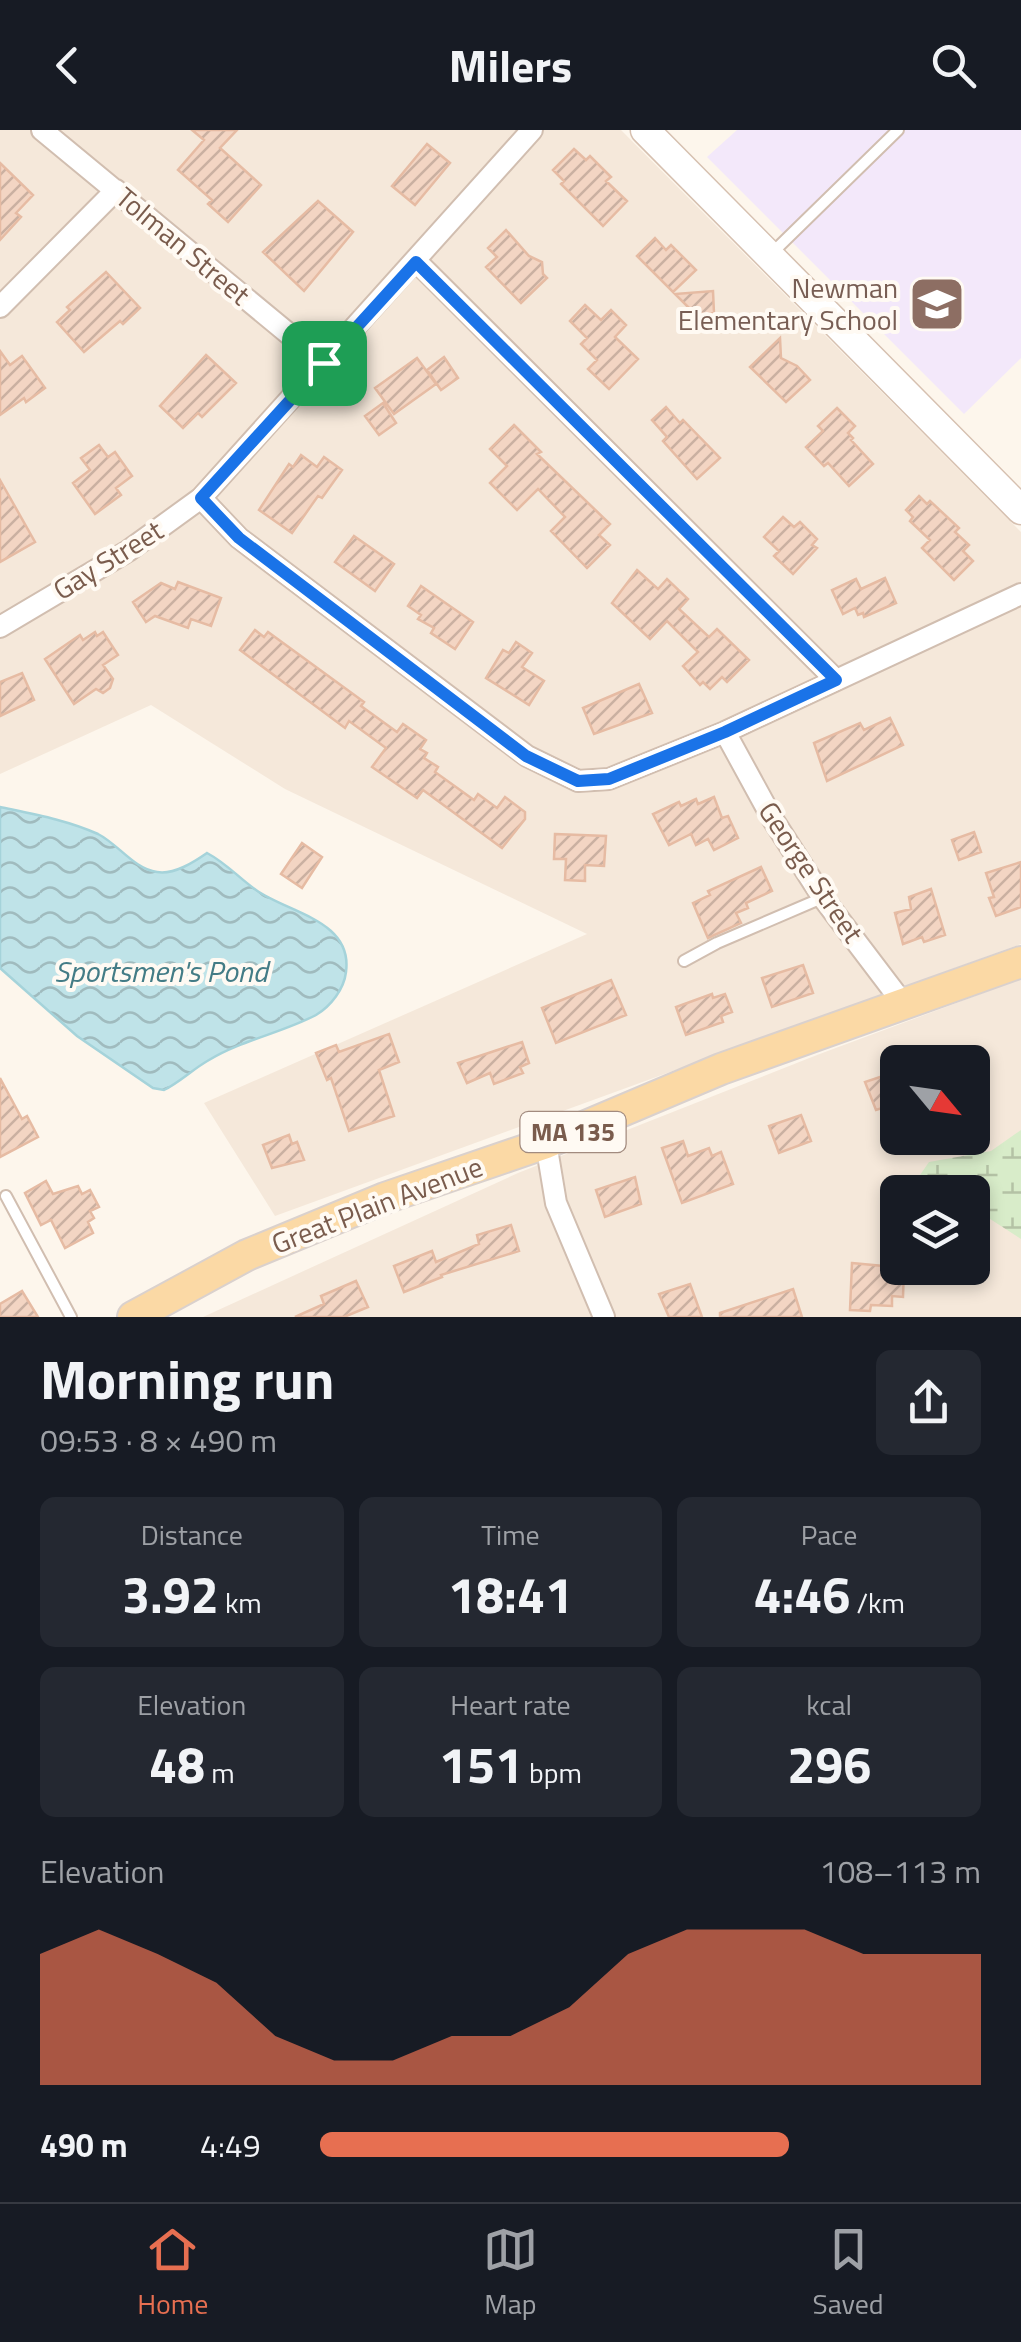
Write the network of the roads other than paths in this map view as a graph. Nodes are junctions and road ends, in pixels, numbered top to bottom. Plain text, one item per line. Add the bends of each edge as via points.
1 (42, 130) edge
2 (532, 130) edge
3 (646, 130) edge
4 (898, 130) edge
5 (116, 190) junction
6 (769, 256) junction
7 (416, 262) junction
8 (0, 307) edge
9 (324, 363) junction
10 (201, 498) junction
11 (1021, 510) edge
12 (1021, 594) edge
13 (0, 626) edge
14 (836, 680) junction
15 (725, 732) junction
16 (823, 898) junction
17 (684, 962) dead end
18 (1021, 962) edge
19 (905, 1006) junction
20 (546, 1143) junction
21 (6, 1196) dead end
22 (71, 1317) edge
23 (133, 1317) edge
24 (604, 1317) edge

1 - 5 street, Tolman Street
2 - 7 street, Gay Street
3 - 6 main road
4 - 6 lane
5 - 8 street
5 - 9 street, Tolman Street
6 - 11 main road
7 - 9 street, Gay Street
7 - 14 street
9 - 10 street, Gay Street
10 - 13 street, Gay Street via 128,551
10 - 15 street via 239,538 526,756 578,781 609,779
12 - 14 street
14 - 15 street
15 - 16 street, George Street
16 - 17 lane
16 - 19 street, George Street
18 - 19 main road, Great Plain Avenue / MA 135
19 - 20 main road, Great Plain Avenue / MA 135 via 721,1070
20 - 23 main road, Great Plain Avenue / MA 135 via 298,1233
20 - 24 street via 556,1203
21 - 22 lane

